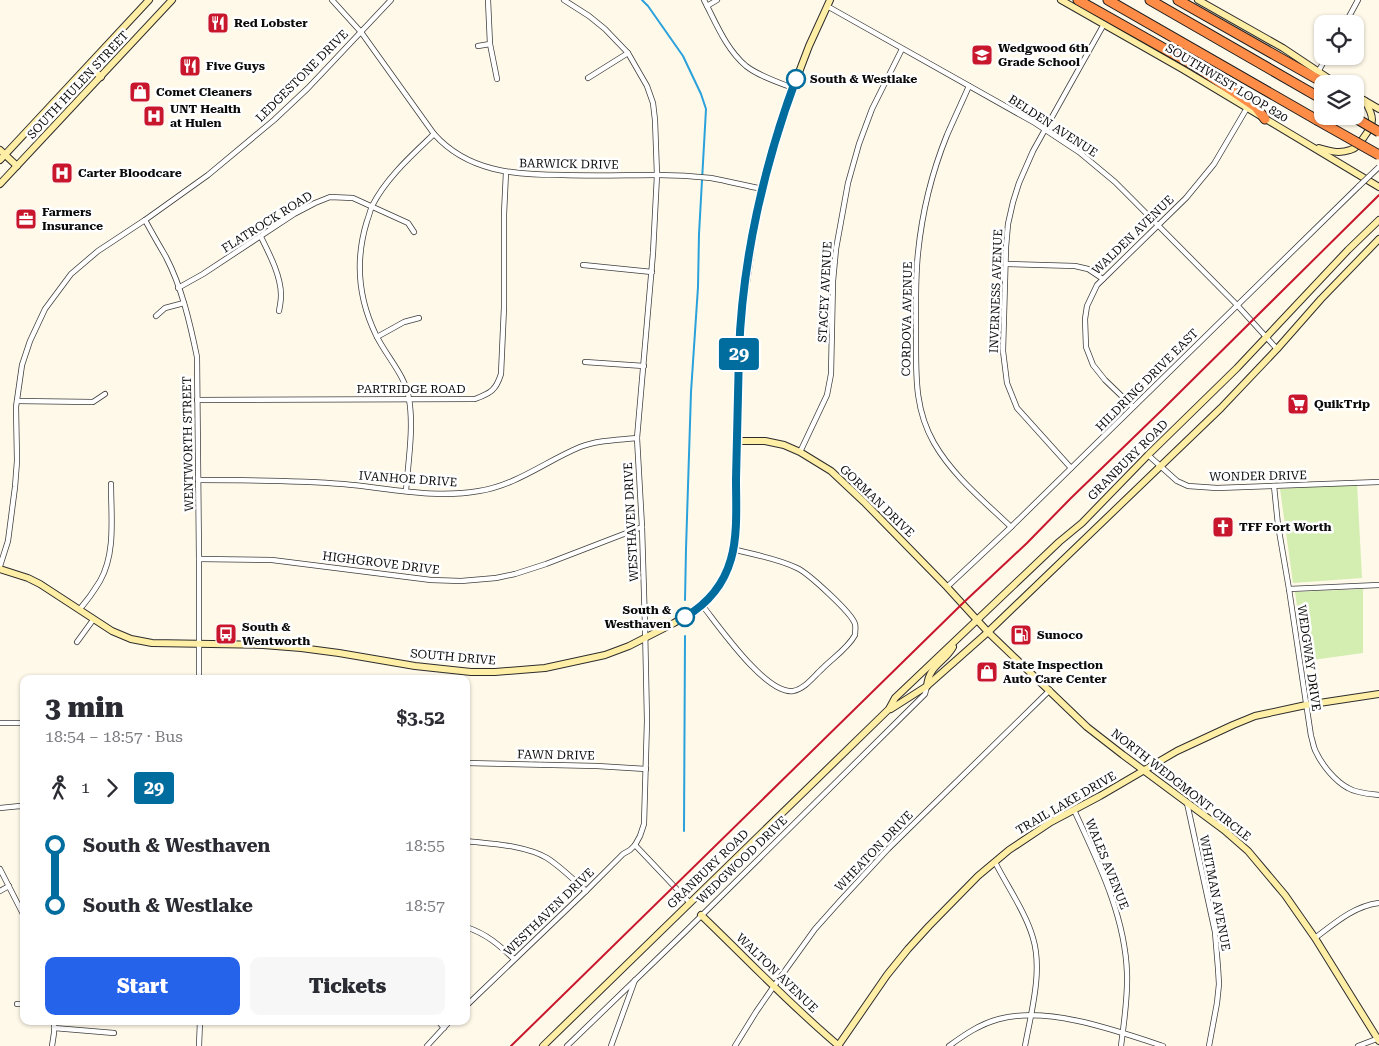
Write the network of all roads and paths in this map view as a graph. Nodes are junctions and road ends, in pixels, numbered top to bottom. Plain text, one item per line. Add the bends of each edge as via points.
1 (149, 0) edge
2 (172, 0) edge
3 (332, 0) edge
4 (391, 0) edge
5 (488, 0) edge
6 (564, 0) edge
7 (704, 0) edge
8 (717, 0) edge
9 (1062, 0) edge
10 (1078, 0) edge
11 (1108, 0) edge
12 (1150, 0) edge
13 (1178, 0) edge
14 (1198, 0) edge
15 (1355, 1) edge
16 (828, 3) edge
17 (707, 6) junction
18 (1349, 15) edge
19 (1104, 24) junction
20 (361, 32) junction
21 (490, 44) junction
22 (478, 46) dead end
23 (902, 49) junction
24 (628, 53) junction
25 (1322, 65) edge
26 (89, 66) junction
27 (1318, 72) junction
28 (1323, 75) edge
29 (101, 77) junction
30 (1314, 77) edge
31 (588, 78) dead end
32 (497, 79) dead end
33 (969, 86) junction
34 (792, 88) junction
35 (1314, 94) edge
36 (1365, 101) joint
37 (1247, 108) junction
38 (1379, 109) edge
39 (1265, 119) junction
40 (1364, 123) edge
41 (1045, 130) junction
42 (1379, 132) edge
43 (434, 134) junction
44 (1313, 147) junction
45 (3, 152) edge
46 (1379, 155) edge
47 (0, 160) edge
48 (17, 166) junction
49 (1379, 167) edge
50 (506, 172) junction
51 (657, 175) junction
52 (2, 179) edge
53 (1379, 187) edge
54 (763, 190) junction
55 (372, 206) junction
56 (145, 220) junction
57 (1379, 220) edge
58 (1158, 225) junction
59 (414, 232) dead end
60 (261, 237) junction
61 (1379, 239) edge
62 (1006, 264) junction
63 (583, 266) dead end
64 (652, 272) junction
65 (1103, 279) junction
66 (178, 288) junction
67 (184, 303) junction
68 (1237, 305) junction
69 (279, 311) dead end
70 (156, 316) dead end
71 (420, 318) dead end
72 (377, 337) junction
73 (1267, 338) junction
74 (1277, 348) junction
75 (585, 362) dead end
76 (644, 366) junction
77 (105, 394) dead end
78 (409, 399) junction
79 (197, 400) junction
80 (17, 401) junction
81 (1133, 407) junction
82 (637, 438) junction
83 (737, 440) junction
84 (800, 452) junction
85 (1148, 455) junction
86 (1160, 466) junction
87 (1071, 468) junction
88 (198, 480) junction
89 (1379, 482) edge
90 (110, 484) dead end
91 (1274, 486) junction
92 (406, 491) junction
93 (1011, 527) junction
94 (642, 528) junction
95 (733, 549) junction
96 (199, 560) junction
97 (0, 568) edge
98 (1379, 585) edge
99 (947, 587) junction
100 (1289, 589) junction
101 (702, 605) junction
102 (79, 610) junction
103 (93, 620) junction
104 (976, 620) junction
105 (988, 632) junction
106 (646, 638) junction
107 (956, 641) junction
108 (77, 642) dead end
109 (199, 643) junction
110 (199, 675) edge
111 (928, 686) junction
112 (1050, 690) junction
113 (1379, 694) edge
114 (1306, 705) junction
115 (889, 709) junction
116 (0, 723) edge
117 (20, 723) edge
118 (470, 763) edge
119 (646, 769) junction
120 (1144, 770) junction
121 (1379, 795) edge
122 (1187, 803) junction
123 (20, 806) edge
124 (0, 808) edge
125 (1074, 810) junction
126 (470, 842) edge
127 (635, 845) junction
128 (995, 862) junction
129 (0, 869) edge
130 (9, 886) junction
131 (0, 891) edge
132 (586, 891) junction
133 (690, 903) junction
134 (1379, 903) edge
135 (20, 908) edge
136 (701, 915) junction
137 (470, 928) edge
138 (1315, 938) junction
139 (514, 959) junction
140 (635, 979) junction
141 (774, 986) junction
142 (470, 1002) edge
143 (1030, 1015) junction
144 (200, 1025) edge
145 (441, 1025) edge
146 (447, 1025) edge
147 (54, 1028) joint
148 (444, 1028) junction
149 (114, 1033) dead end
150 (1122, 1034) junction
151 (1379, 1039) edge
152 (52, 1046) edge
153 (199, 1046) edge
154 (427, 1046) edge
155 (543, 1046) edge
156 (567, 1046) edge
157 (611, 1046) edge
158 (735, 1046) edge
159 (839, 1046) edge
160 (949, 1046) edge
161 (1025, 1046) edge
162 (1121, 1046) edge
163 (1163, 1046) edge
164 (1209, 1046) edge
165 (1358, 1046) edge

1 - 26 street, SOUTH HULEN STREET
2 - 29 street, SOUTH HULEN STREET
3 - 20 street, BARWICK DRIVE
4 - 20 street
5 - 21 street
6 - 24 street, WESTHAVEN DRIVE via 600,25
7 - 17 street
8 - 17 street
9 - 19 street, SOUTHWEST LOOP 820
10 - 39 highway via 1197,67 1256,107
11 - 46 highway, bridge
12 - 35 highway
13 - 30 highway
14 - 27 street via 1283,48
15 - 18 street
16 - 23 street, BELDEN AVENUE
16 - 34 street, SOUTH DRIVE
17 - 34 street via 728,45 747,67
19 - 37 street, SOUTHWEST LOOP 820
19 - 41 street, INVERNESS AVENUE
20 - 43 street, BARWICK DRIVE
20 - 56 street, LEDGESTONE DRIVE via 274,120 208,175
21 - 22 street
21 - 32 street
23 - 33 street, BELDEN AVENUE
23 - 84 street, STACEY AVENUE via 872,109 848,183 833,280 831,374 827,395
24 - 31 street
24 - 51 street, WESTHAVEN DRIVE via 653,103
25 - 27 street
26 - 29 street
26 - 45 street, SOUTH HULEN STREET
27 - 28 street
29 - 48 street, SOUTH HULEN STREET
33 - 41 street, BELDEN AVENUE
33 - 93 street, CORDOVA AVENUE via 940,156 925,211 916,284 916,383 924,423 934,444 958,476
34 - 54 street, SOUTH DRIVE
36 - 38 street
36 - 44 street via 1372,121 1358,146 1339,152
37 - 39 street, SOUTHWEST LOOP 820
37 - 58 street, WALDEN AVENUE via 1214,164
39 - 44 street, SOUTHWEST LOOP 820
40 - 42 highway, bridge
41 - 58 street, BELDEN AVENUE via 1079,152 1115,182
41 - 62 street, INVERNESS AVENUE via 1013,202 1008,224
43 - 50 street, BARWICK DRIVE via 443,144 472,162
43 - 55 street via 399,168
44 - 53 street, SOUTHWEST LOOP 820
45 - 47 street, SOUTH HULEN STREET
45 - 48 street
48 - 52 street, SOUTH HULEN STREET
49 - 68 street, HILDRING DRIVE EAST, bridge
50 - 51 street, BARWICK DRIVE via 528,175
50 - 78 street, PARTRIDGE ROAD via 504,307 498,383 493,391 475,399
51 - 54 street, BARWICK DRIVE via 713,178
51 - 64 street, WESTHAVEN DRIVE
54 - 83 street, SOUTH DRIVE via 754,227 740,325
55 - 59 street, FLATROCK ROAD via 408,223
55 - 60 street, FLATROCK ROAD via 353,198 330,197 294,214
55 - 72 street via 362,237 359,270 367,313
56 - 66 street, WENTWORTH STREET
56 - 80 street, LEDGESTONE DRIVE via 98,251 71,274 45,309 22,365
57 - 73 street, GRANBURY ROAD
58 - 65 street, WALDEN AVENUE
58 - 68 street, BELDEN AVENUE
60 - 66 street, FLATROCK ROAD
60 - 69 street via 280,286
61 - 74 street, GRANBURY ROAD
62 - 65 street via 1075,266 1088,269
62 - 87 street, INVERNESS AVENUE via 1003,351 1007,383 1017,408
63 - 64 street
64 - 76 street, WESTHAVEN DRIVE
65 - 81 street, WALDEN AVENUE via 1087,306 1086,347 1093,366
66 - 67 street, WENTWORTH STREET
67 - 70 street via 165,308
67 - 79 street, WENTWORTH STREET via 197,357
68 - 73 street, BELDEN AVENUE
68 - 81 street, HILDRING DRIVE EAST
71 - 72 street via 404,322
72 - 78 street via 401,377
73 - 74 street, BELDEN AVENUE
73 - 85 street, GRANBURY ROAD
74 - 86 street, GRANBURY ROAD
75 - 76 street
76 - 82 street, WESTHAVEN DRIVE
77 - 80 street via 93,402
78 - 79 street, PARTRIDGE ROAD
78 - 92 street
79 - 88 street, WENTWORTH STREET
80 - 97 street, LEDGESTONE DRIVE via 15,488 8,540
81 - 87 street, HILDRING DRIVE EAST
82 - 92 street, IVANHOE DRIVE via 581,447 496,488 450,494
82 - 94 street, WESTHAVEN DRIVE
83 - 84 street, GORMAN DRIVE via 766,441
83 - 95 street, SOUTH DRIVE
84 - 99 street, GORMAN DRIVE via 844,482
85 - 86 street, WONDER DRIVE
85 - 104 street, GRANBURY ROAD via 1082,523
86 - 91 street, WONDER DRIVE via 1188,486
86 - 105 street, GRANBURY ROAD
87 - 93 street, HILDRING DRIVE EAST
88 - 92 street, IVANHOE DRIVE via 316,483
88 - 96 street, WENTWORTH STREET
89 - 91 street, WONDER DRIVE
90 - 102 street via 108,560 100,581
91 - 100 street, WEDGWAY DRIVE
93 - 99 street, HILDRING DRIVE EAST
94 - 96 street, HIGHGROVE DRIVE via 514,574 461,581 272,560
94 - 106 street, WESTHAVEN DRIVE
95 - 101 street, SOUTH DRIVE via 722,580
95 - 101 street via 796,567 818,583 855,623 853,639 801,688 790,691 759,674
96 - 109 street, WENTWORTH STREET
97 - 102 street, SOUTH DRIVE via 40,584
98 - 100 street
99 - 104 street, GORMAN DRIVE
100 - 114 street, WEDGWAY DRIVE
101 - 106 street, SOUTH DRIVE
102 - 103 street, SOUTH DRIVE
103 - 108 street
103 - 109 street, SOUTH DRIVE via 131,639 152,643
104 - 105 street, NORTH WEDGMONT CIRCLE
104 - 107 street, GRANBURY ROAD
105 - 111 street, GRANBURY ROAD
105 - 112 street, NORTH WEDGMONT CIRCLE
106 - 109 street, SOUTH DRIVE via 570,663 495,672 441,670 301,648
106 - 119 street, WESTHAVEN DRIVE
107 - 111 street via 948,655 931,672
107 - 115 street, GRANBURY ROAD via 896,698
109 - 110 street, WENTWORTH STREET
111 - 115 street, GRANBURY ROAD
111 - 136 street, WEDGWOOD DRIVE via 925,694
112 - 120 street, NORTH WEDGMONT CIRCLE via 1087,727
112 - 141 street, WHEATON DRIVE via 895,842 815,929
113 - 114 street, TRAIL LAKE DRIVE
114 - 120 street, TRAIL LAKE DRIVE via 1255,716 1177,750
114 - 121 street, WEDGWAY DRIVE via 1315,751 1324,765 1348,788
115 - 133 street, GRANBURY ROAD
116 - 117 street
118 - 119 street, FAWN DRIVE
119 - 127 street, WESTHAVEN DRIVE via 644,824
120 - 122 street, NORTH WEDGMONT CIRCLE
120 - 125 street, TRAIL LAKE DRIVE
122 - 138 street, NORTH WEDGMONT CIRCLE via 1248,851
122 - 164 street, WHITMAN AVENUE via 1215,932 1219,984
123 - 124 street
125 - 128 street, TRAIL LAKE DRIVE via 1051,822
125 - 150 street, WALES AVENUE via 1108,887 1119,921 1127,973
126 - 132 street via 529,851 546,858
127 - 132 street, WESTHAVEN DRIVE
127 - 133 street
128 - 143 street via 1033,938 1037,969
128 - 159 street, TRAIL LAKE DRIVE via 908,949
129 - 130 street
130 - 131 street
130 - 135 street
132 - 139 street, WESTHAVEN DRIVE
133 - 155 street, GRANBURY ROAD
134 - 138 street via 1356,909
136 - 140 street, WEDGWOOD DRIVE
136 - 141 street, WALTON AVENUE
137 - 139 street via 494,941
138 - 151 street, NORTH WEDGMONT CIRCLE
139 - 142 street, WESTHAVEN DRIVE
140 - 156 street, WEDGWOOD DRIVE
140 - 157 street
141 - 158 street, WHEATON DRIVE
141 - 159 street, WALTON AVENUE
143 - 150 street via 1069,1019
143 - 160 street via 998,1019 966,1033
143 - 161 street
144 - 153 street
145 - 148 street
146 - 148 street
147 - 149 street
147 - 152 street
148 - 154 street
150 - 162 street, WALES AVENUE
150 - 163 street
151 - 165 street

